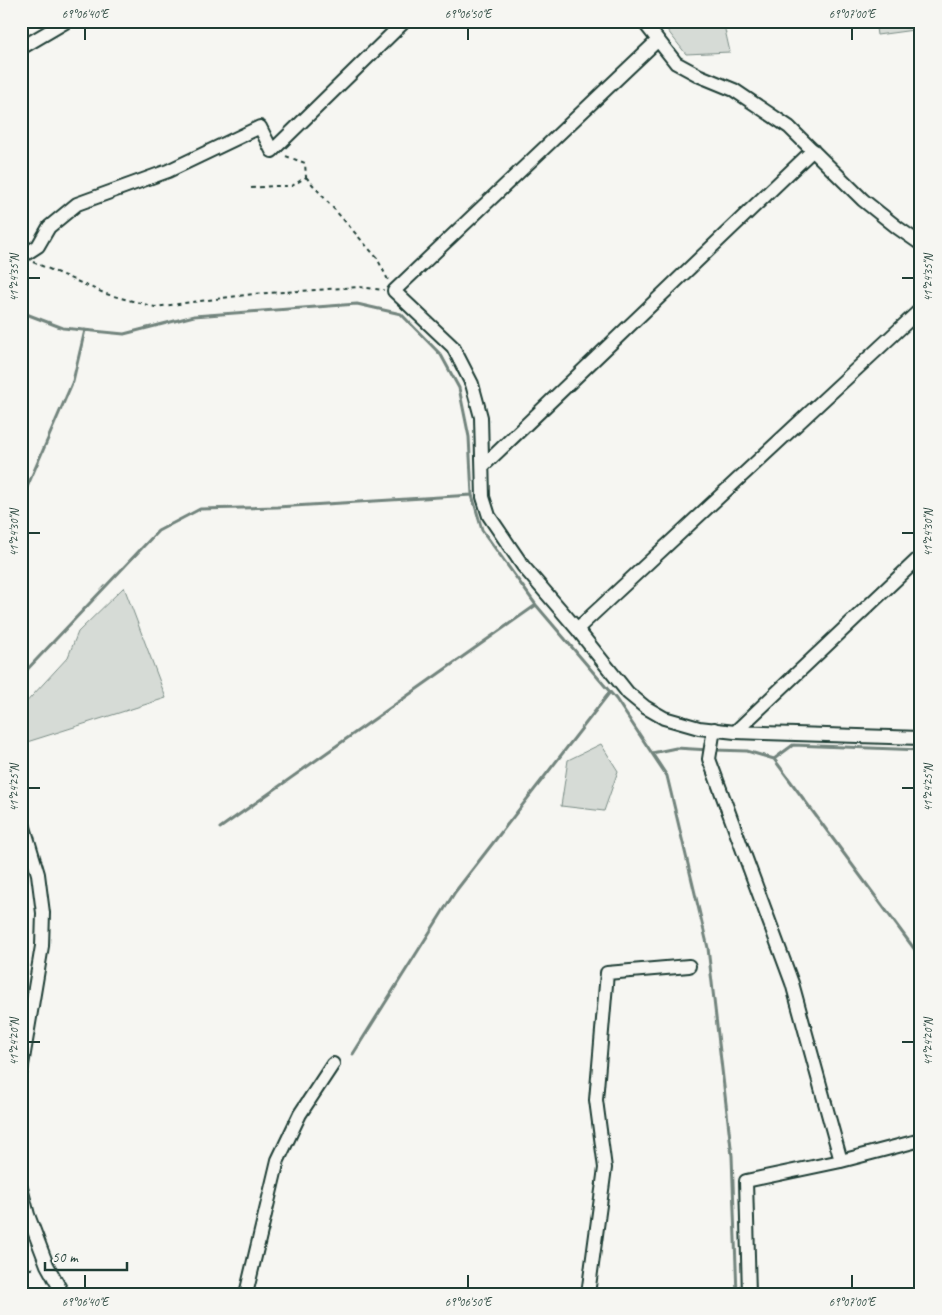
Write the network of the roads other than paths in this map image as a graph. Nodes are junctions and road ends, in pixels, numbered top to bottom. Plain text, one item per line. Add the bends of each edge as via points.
1 (67, 21) edge
2 (405, 21) edge
3 (643, 21) edge
4 (52, 29) junction
5 (658, 40) junction
6 (21, 41) edge
7 (21, 48) edge
8 (813, 150) junction
9 (921, 244) edge
10 (26, 259) edge
11 (921, 309) edge
12 (482, 466) junction
13 (921, 556) edge
14 (577, 629) junction
15 (714, 730) junction
16 (735, 732) junction
17 (921, 738) edge
18 (21, 818) edge
19 (689, 966) dead end
20 (333, 1064) dead end
21 (21, 1071) edge
22 (921, 1140) edge
23 (841, 1161) junction
24 (21, 1188) edge
25 (63, 1294) edge
26 (246, 1294) edge
27 (588, 1294) edge
28 (749, 1294) edge

1 - 4 street
2 - 10 street via 272,151 260,127 168,170 76,204 50,227
3 - 5 street
4 - 6 street
4 - 7 street
5 - 8 street via 676,63 734,90 790,127
5 - 12 street via 394,291 453,346 472,384 481,417
8 - 9 street via 863,200
8 - 12 street
11 - 14 street
12 - 14 street via 482,497 489,516 523,566
13 - 16 street
14 - 15 street via 628,693 645,707 664,718
15 - 16 street
15 - 23 street via 710,759 792,983
16 - 17 street
18 - 21 street via 38,874 43,913 42,946
19 - 27 street via 607,972 596,1100 605,1168
20 - 26 street via 300,1114 278,1160
22 - 23 street
23 - 28 street via 746,1181
24 - 25 street via 47,1265

